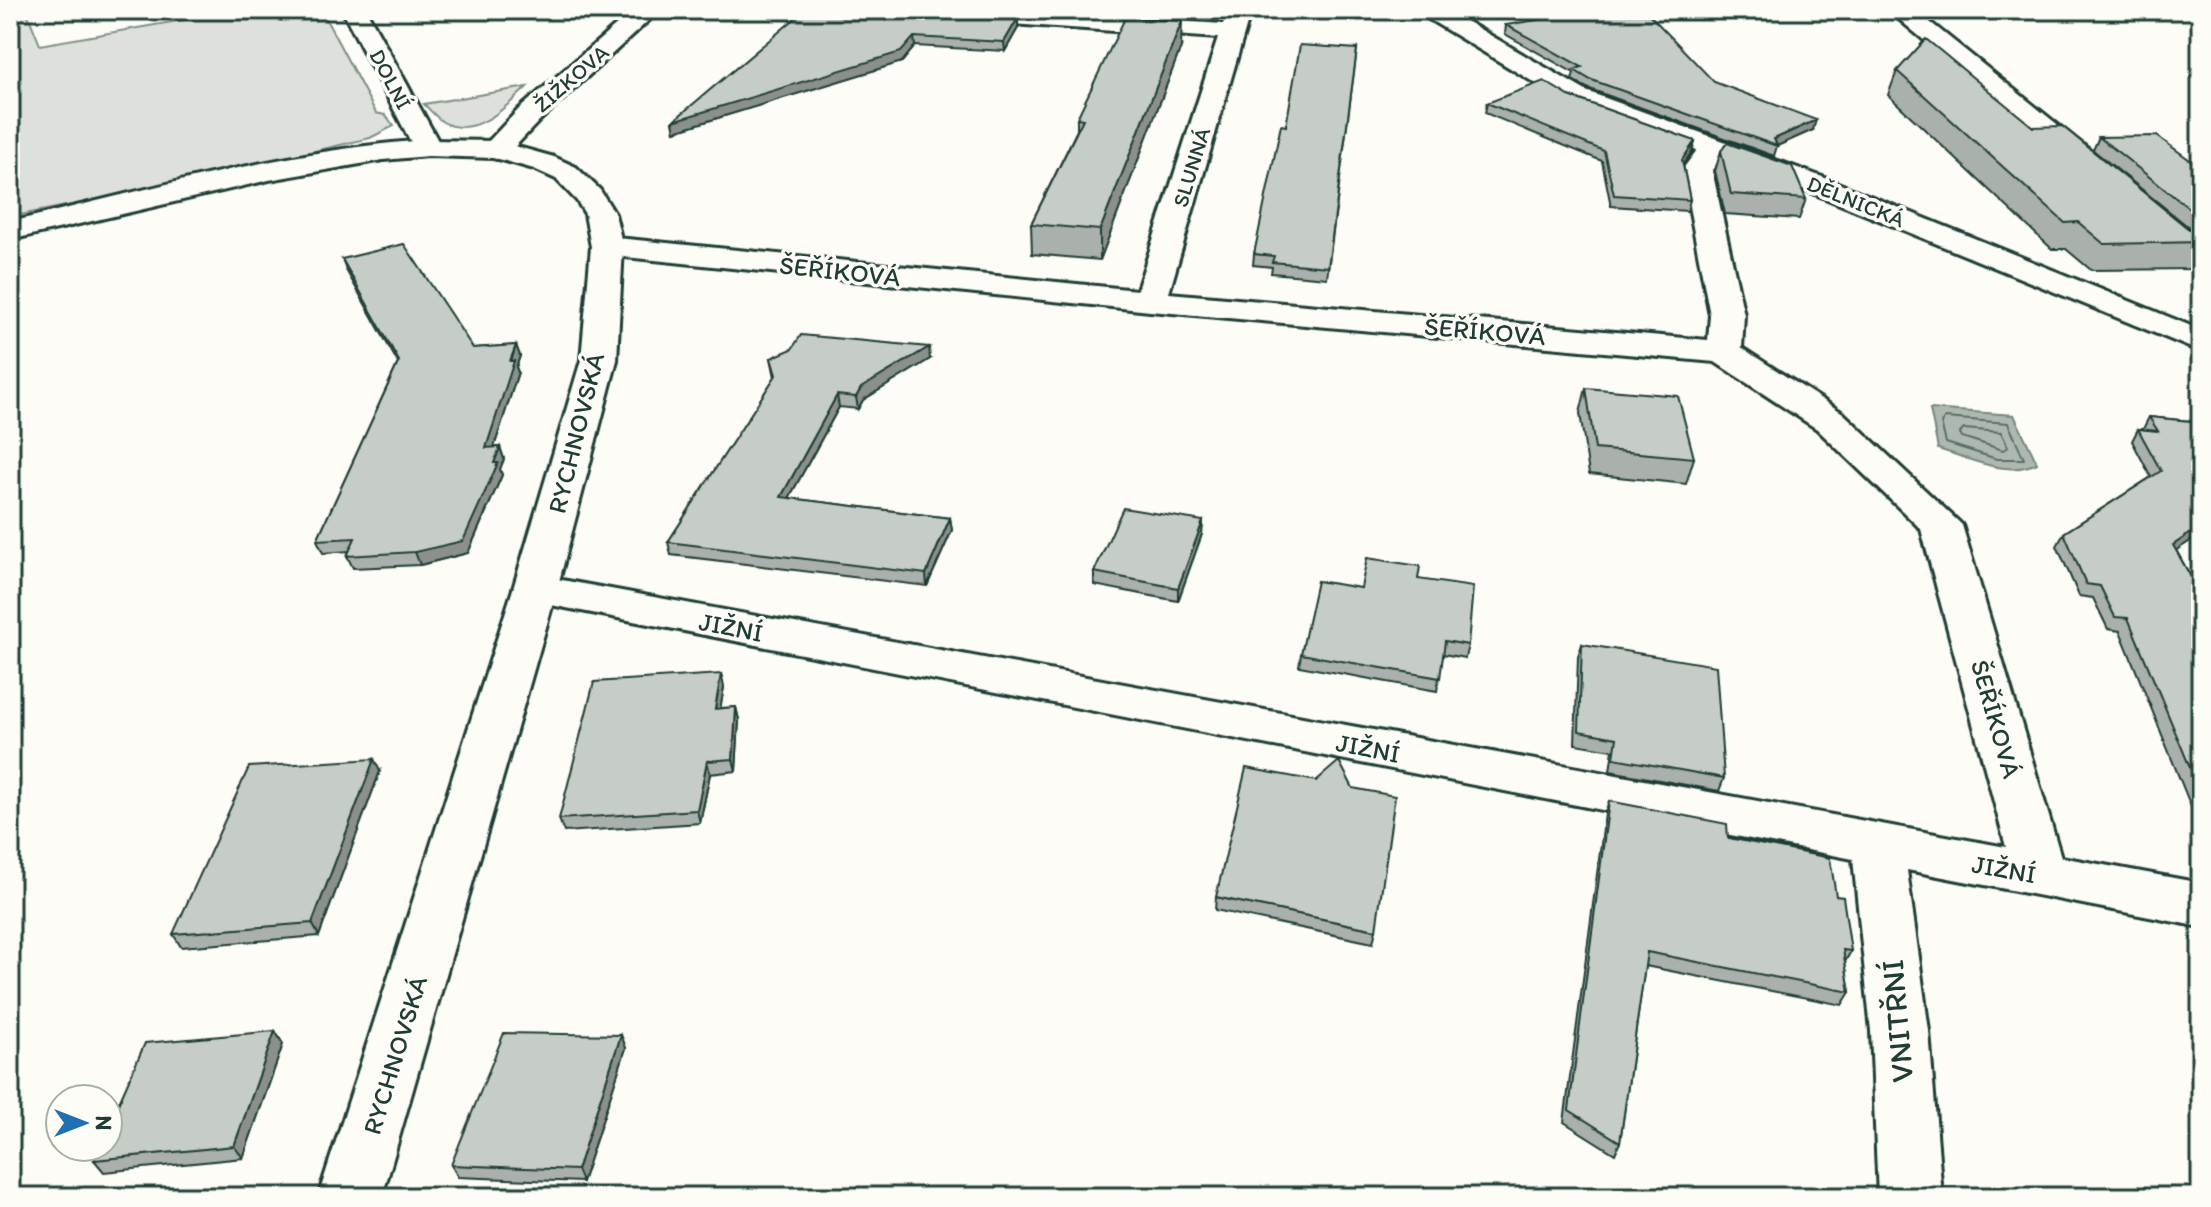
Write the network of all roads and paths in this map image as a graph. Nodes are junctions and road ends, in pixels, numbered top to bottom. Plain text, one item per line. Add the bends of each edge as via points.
1 (354, 10) edge
2 (648, 10) edge
3 (906, 10) edge
4 (1430, 10) edge
5 (1900, 10) edge
6 (1236, 21) edge
7 (1714, 147) junction
8 (428, 148) junction
9 (496, 150) junction
10 (2107, 179) edge
11 (10, 231) edge
12 (607, 247) junction
13 (1150, 301) junction
14 (2201, 342) edge
15 (1724, 352) junction
16 (535, 589) junction
17 (1878, 846) junction
18 (2040, 875) junction
19 (2201, 905) edge
20 (350, 1197) edge
21 (1910, 1197) edge

1 - 8 street, DOLNÍ
2 - 9 street, ŽIŽKOVA
3 - 6 street, SLUNNÁ
4 - 7 street, DĚLNICKÁ via 1577,97
5 - 10 street
6 - 13 street, SLUNNÁ
7 - 14 street, DĚLNICKÁ
7 - 15 street via 1697,170 1727,315
8 - 9 street, RYCHNOVSKÁ
8 - 11 street, RYCHNOVSKÁ via 269,171
9 - 12 street, RYCHNOVSKÁ via 566,173 600,214
12 - 13 street, ŠEŘÍKOVÁ
12 - 16 street, RYCHNOVSKÁ via 599,360
13 - 15 street, ŠEŘÍKOVÁ
15 - 18 street, ŠEŘÍKOVÁ via 1830,421 1941,525
16 - 17 street, JIŽNÍ
16 - 20 street, RYCHNOVSKÁ
17 - 18 street, JIŽNÍ
17 - 21 street, VNITŘNÍ via 1900,1031
18 - 19 street, JIŽNÍ

